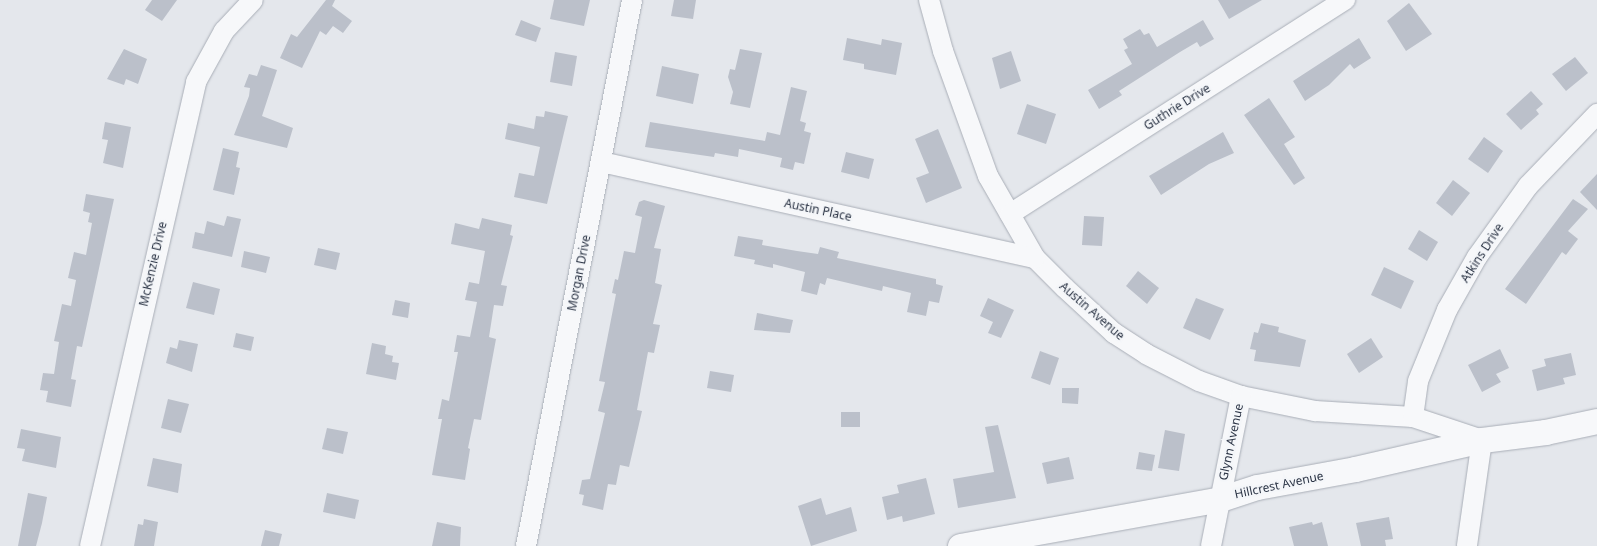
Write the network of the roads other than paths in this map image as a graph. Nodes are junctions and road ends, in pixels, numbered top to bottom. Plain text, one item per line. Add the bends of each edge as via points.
1 (632, 0) edge
2 (929, 0) edge
3 (1345, 0) edge
4 (242, 3) edge
5 (1597, 114) edge
6 (600, 162) junction
7 (1010, 214) junction
8 (1035, 258) junction
9 (1241, 396) junction
10 (1413, 417) junction
11 (1597, 422) edge
12 (1482, 440) junction
13 (1220, 499) junction
14 (90, 546) edge
15 (526, 546) edge
16 (960, 546) edge
17 (1212, 546) edge
18 (1467, 546) edge

1 - 6 street, Morgan Drive
2 - 7 street, Austin Avenue via 974,140 988,176
3 - 7 street, Guthrie Drive
4 - 14 street, McKenzie Drive via 210,52 188,109
5 - 10 street, Atkins Drive via 1528,186 1477,257 1447,310 1418,381
6 - 8 street, Austin Place
6 - 15 street, Morgan Drive
7 - 8 street, Austin Avenue
8 - 9 street, Austin Avenue via 1114,333 1199,381
9 - 10 street, Austin Avenue via 1315,411
9 - 13 street, Glynn Avenue
10 - 12 street, Austin Avenue
11 - 12 street, Hillcrest Avenue
12 - 13 street, Hillcrest Avenue via 1355,470 1257,488
12 - 18 street
13 - 16 street, Hillcrest Avenue
13 - 17 street, Glynn Avenue

